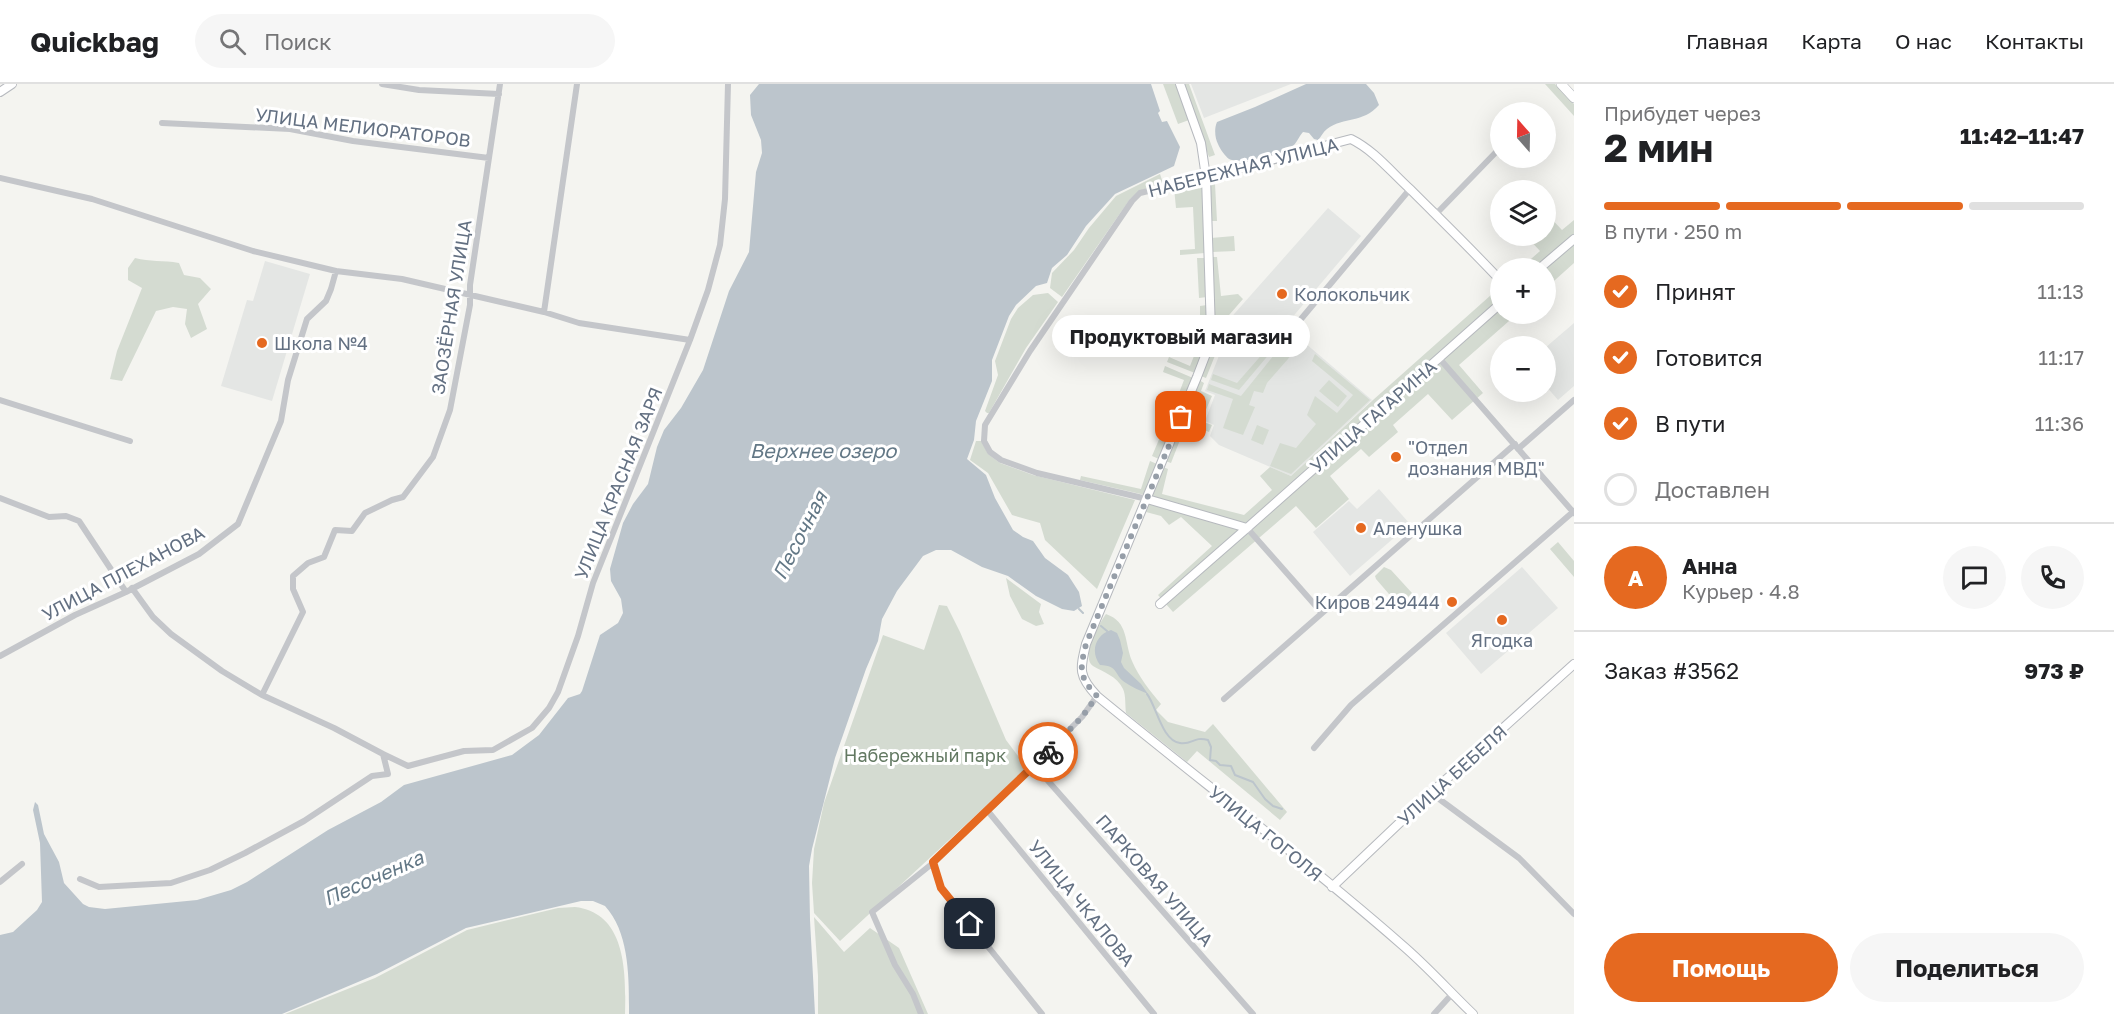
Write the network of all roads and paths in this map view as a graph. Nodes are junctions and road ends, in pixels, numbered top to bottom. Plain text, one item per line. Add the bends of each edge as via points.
1 (12, 84) edge
2 (382, 84) edge
3 (500, 84) edge
4 (577, 84) edge
5 (728, 84) edge
6 (1180, 84) edge
7 (1561, 84) edge
8 (0, 92) edge
9 (499, 94) junction
10 (1574, 98) edge
11 (162, 123) dead end
12 (1490, 157) edge
13 (489, 158) junction
14 (1206, 177) junction
15 (0, 178) edge
16 (1410, 189) junction
17 (1436, 214) junction
18 (1574, 239) edge
19 (1552, 258) edge
20 (1490, 270) edge
21 (336, 271) junction
22 (470, 295) junction
23 (544, 312) junction
24 (1490, 313) edge
25 (1291, 331) dead end
26 (690, 340) junction
27 (1439, 358) junction
28 (0, 400) edge
29 (1574, 400) edge
30 (130, 441) dead end
31 (1516, 446) junction
32 (0, 498) edge
33 (1147, 499) junction
34 (1574, 512) edge
35 (1247, 528) junction
36 (129, 590) junction
37 (1160, 604) dead end
38 (1322, 613) junction
39 (0, 656) edge
40 (1574, 664) edge
41 (262, 695) junction
42 (1097, 696) junction
43 (1224, 699) dead end
44 (1314, 748) dead end
45 (383, 754) junction
46 (1035, 766) junction
47 (1431, 793) junction
48 (987, 810) junction
49 (933, 862) junction
50 (22, 864) dead end
51 (80, 879) dead end
52 (0, 882) edge
53 (1332, 887) junction
54 (1574, 914) edge
55 (1452, 994) junction
56 (921, 1014) edge
57 (1042, 1014) edge
58 (1154, 1014) edge
59 (1253, 1014) edge
60 (1434, 1014) edge
61 (1473, 1014) edge

1 - 8 street
2 - 9 street
3 - 9 street, ЗАОЗЁРНАЯ УЛИЦА
4 - 23 street
5 - 26 street, УЛИЦА КРАСНАЯ ЗАРЯ via 720,245
6 - 14 street, УЛИЦА ГОГОЛЯ via 1201,143
7 - 10 main road
9 - 13 street, ЗАОЗЁРНАЯ УЛИЦА
11 - 13 street, УЛИЦА МЕЛИОРАТОРОВ via 290,129
12 - 17 street
13 - 22 street, ЗАОЗЁРНАЯ УЛИЦА
14 - 16 street, НАБЕРЕЖНАЯ УЛИЦА via 1351,139 1366,146
14 - 33 street, УЛИЦА ГОГОЛЯ via 1211,331 1207,351
14 - 33 street, НАБЕРЕЖНАЯ УЛИЦА via 1140,193 1132,201 985,425 984,441 1001,460 1036,473
15 - 21 street via 92,199 253,251
16 - 17 street
16 - 25 street
17 - 20 street
18 - 19 street
21 - 22 street via 402,279
21 - 36 street, УЛИЦА ПЛЕХАНОВА via 326,301 307,319 288,380 281,421 238,524 200,554
22 - 23 street
22 - 41 street, ЗАОЗЁРНАЯ УЛИЦА via 450,410 433,457 403,497 365,513 352,531 335,530 324,557 308,563 293,576 293,589 303,612
23 - 26 street via 579,323
24 - 27 street, УЛИЦА ГАГАРИНА
26 - 45 street, УЛИЦА КРАСНАЯ ЗАРЯ via 593,583 578,636 549,708 532,728 493,750 464,751 408,766
27 - 31 street
27 - 35 street, УЛИЦА ГАГАРИНА
28 - 30 street
29 - 31 street
31 - 34 street
31 - 38 street
32 - 36 street, УЛИЦА КРАСНАЯ ЗАРЯ via 50,517 66,516 79,521
33 - 35 street
33 - 42 street, УЛИЦА ГОГОЛЯ via 1086,644 1081,671 1084,682
34 - 44 street via 1351,705
35 - 37 street, УЛИЦА ГАГАРИНА
35 - 38 street
36 - 39 street, УЛИЦА ПЛЕХАНОВА
36 - 41 street, УЛИЦА КРАСНАЯ ЗАРЯ via 171,634
38 - 43 street
40 - 47 street, УЛИЦА БЕБЕЛЯ
41 - 45 street, УЛИЦА КРАСНАЯ ЗАРЯ
42 - 46 street
42 - 53 street, УЛИЦА ГОГОЛЯ
45 - 51 street via 388,774 372,776 304,821 210,870 171,883 99,887
46 - 48 street
46 - 59 street, ПАРКОВАЯ УЛИЦА
47 - 53 street, УЛИЦА БЕБЕЛЯ
47 - 54 street via 1519,858
48 - 49 street
48 - 58 street, УЛИЦА ЧКАЛОВА
49 - 56 street via 872,912
49 - 57 street via 941,888
50 - 52 street
53 - 55 street, УЛИЦА ГОГОЛЯ via 1403,945
55 - 60 street
55 - 61 street, УЛИЦА ГОГОЛЯ

